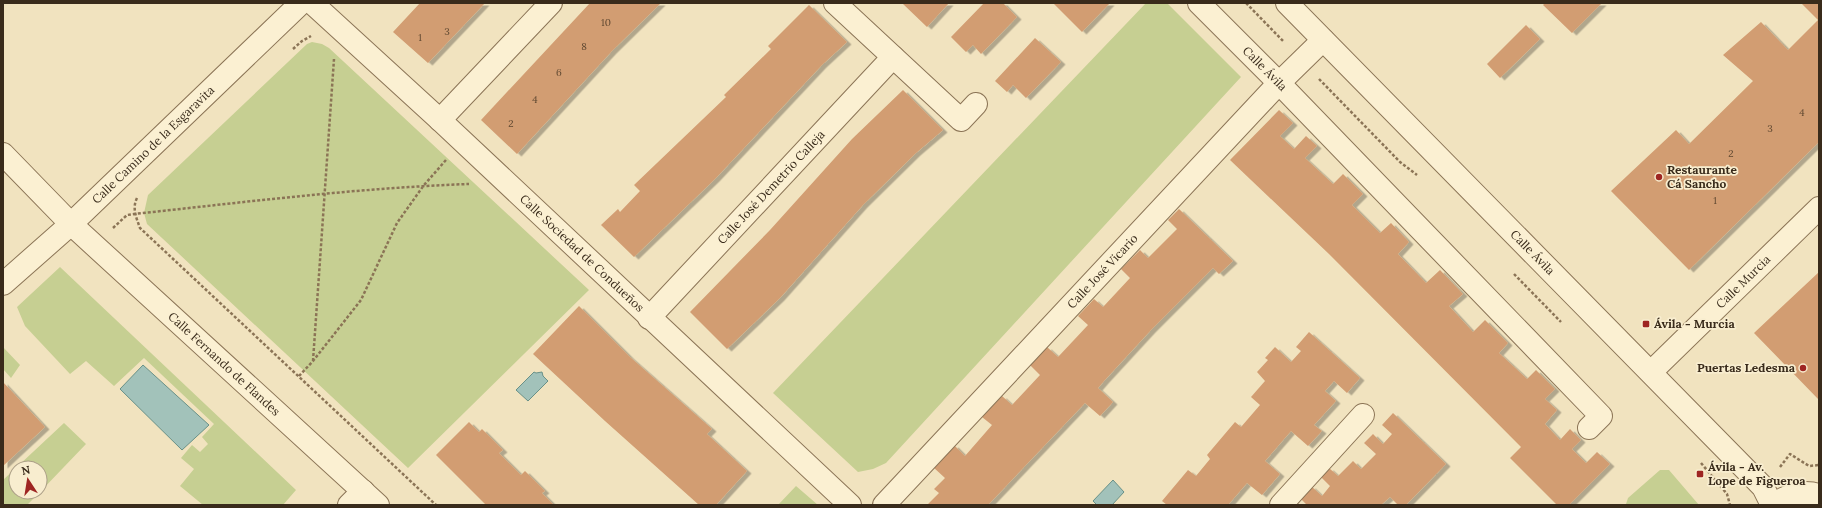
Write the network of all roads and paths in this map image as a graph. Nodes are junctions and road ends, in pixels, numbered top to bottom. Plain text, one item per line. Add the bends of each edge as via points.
1 (301, 3) edge
2 (312, 3) edge
3 (551, 3) edge
4 (835, 3) edge
5 (1199, 3) edge
6 (1246, 3) edge
7 (1287, 3) edge
8 (316, 36) dead end
9 (1324, 40) junction
10 (290, 52) dead end
11 (335, 54) dead end
12 (893, 57) junction
13 (1301, 60) junction
14 (1279, 83) junction
15 (976, 104) dead end
16 (440, 120) junction
17 (3, 154) edge
18 (447, 158) dead end
19 (1423, 180) dead end
20 (475, 183) dead end
21 (424, 185) junction
22 (140, 192) dead end
23 (325, 195) junction
24 (1819, 208) edge
25 (134, 214) junction
26 (71, 224) junction
27 (94, 244) junction
28 (1511, 271) dead end
29 (3, 284) edge
30 (649, 318) junction
31 (1566, 326) dead end
32 (313, 361) junction
33 (1651, 372) junction
34 (299, 376) junction
35 (1363, 415) dead end
36 (1589, 428) dead end
37 (1697, 458) dead end
38 (1819, 495) edge
39 (363, 500) edge
40 (436, 505) edge
41 (850, 505) edge
42 (884, 505) edge
43 (1281, 505) edge
44 (1730, 505) edge
45 (1773, 505) edge

1 - 26 street, Calle Camino de la Esgaravita
2 - 16 street, Calle Sociedad de Condueños
3 - 16 street
4 - 12 street
5 - 14 street, Calle Ávila
6 - 13 path
7 - 9 street, Calle Ávila
8 - 10 path via 306,39
9 - 13 street, Calle José Vicario
9 - 33 street, Calle Ávila
11 - 23 path
12 - 15 street via 961,120
12 - 30 street, Calle José Demetrio Calleja
13 - 14 street, Calle José Vicario
13 - 19 path via 1400,162
14 - 36 street, Calle Ávila via 1601,416
14 - 42 street, Calle José Vicario
16 - 30 street, Calle Sociedad de Condueños
17 - 26 street, Calle Fernando de Flandes
18 - 21 path
20 - 21 path
21 - 23 path
21 - 32 path via 397,223 361,300
22 - 25 path via 135,202
23 - 25 path
23 - 32 path
24 - 33 street, Calle Murcia
25 - 27 path via 127,215
25 - 34 path via 140,228
26 - 27 street, Calle Fernando de Flandes
26 - 29 street, Calle Camino de la Esgaravita
27 - 39 street, Calle Fernando de Flandes
28 - 31 path
30 - 41 street, Calle Sociedad de Condueños
32 - 34 path
33 - 45 street, Calle Ávila via 1764,487
34 - 40 path
35 - 43 street
37 - 44 path via 1727,494
38 - 45 street via 1798,493 1784,497

